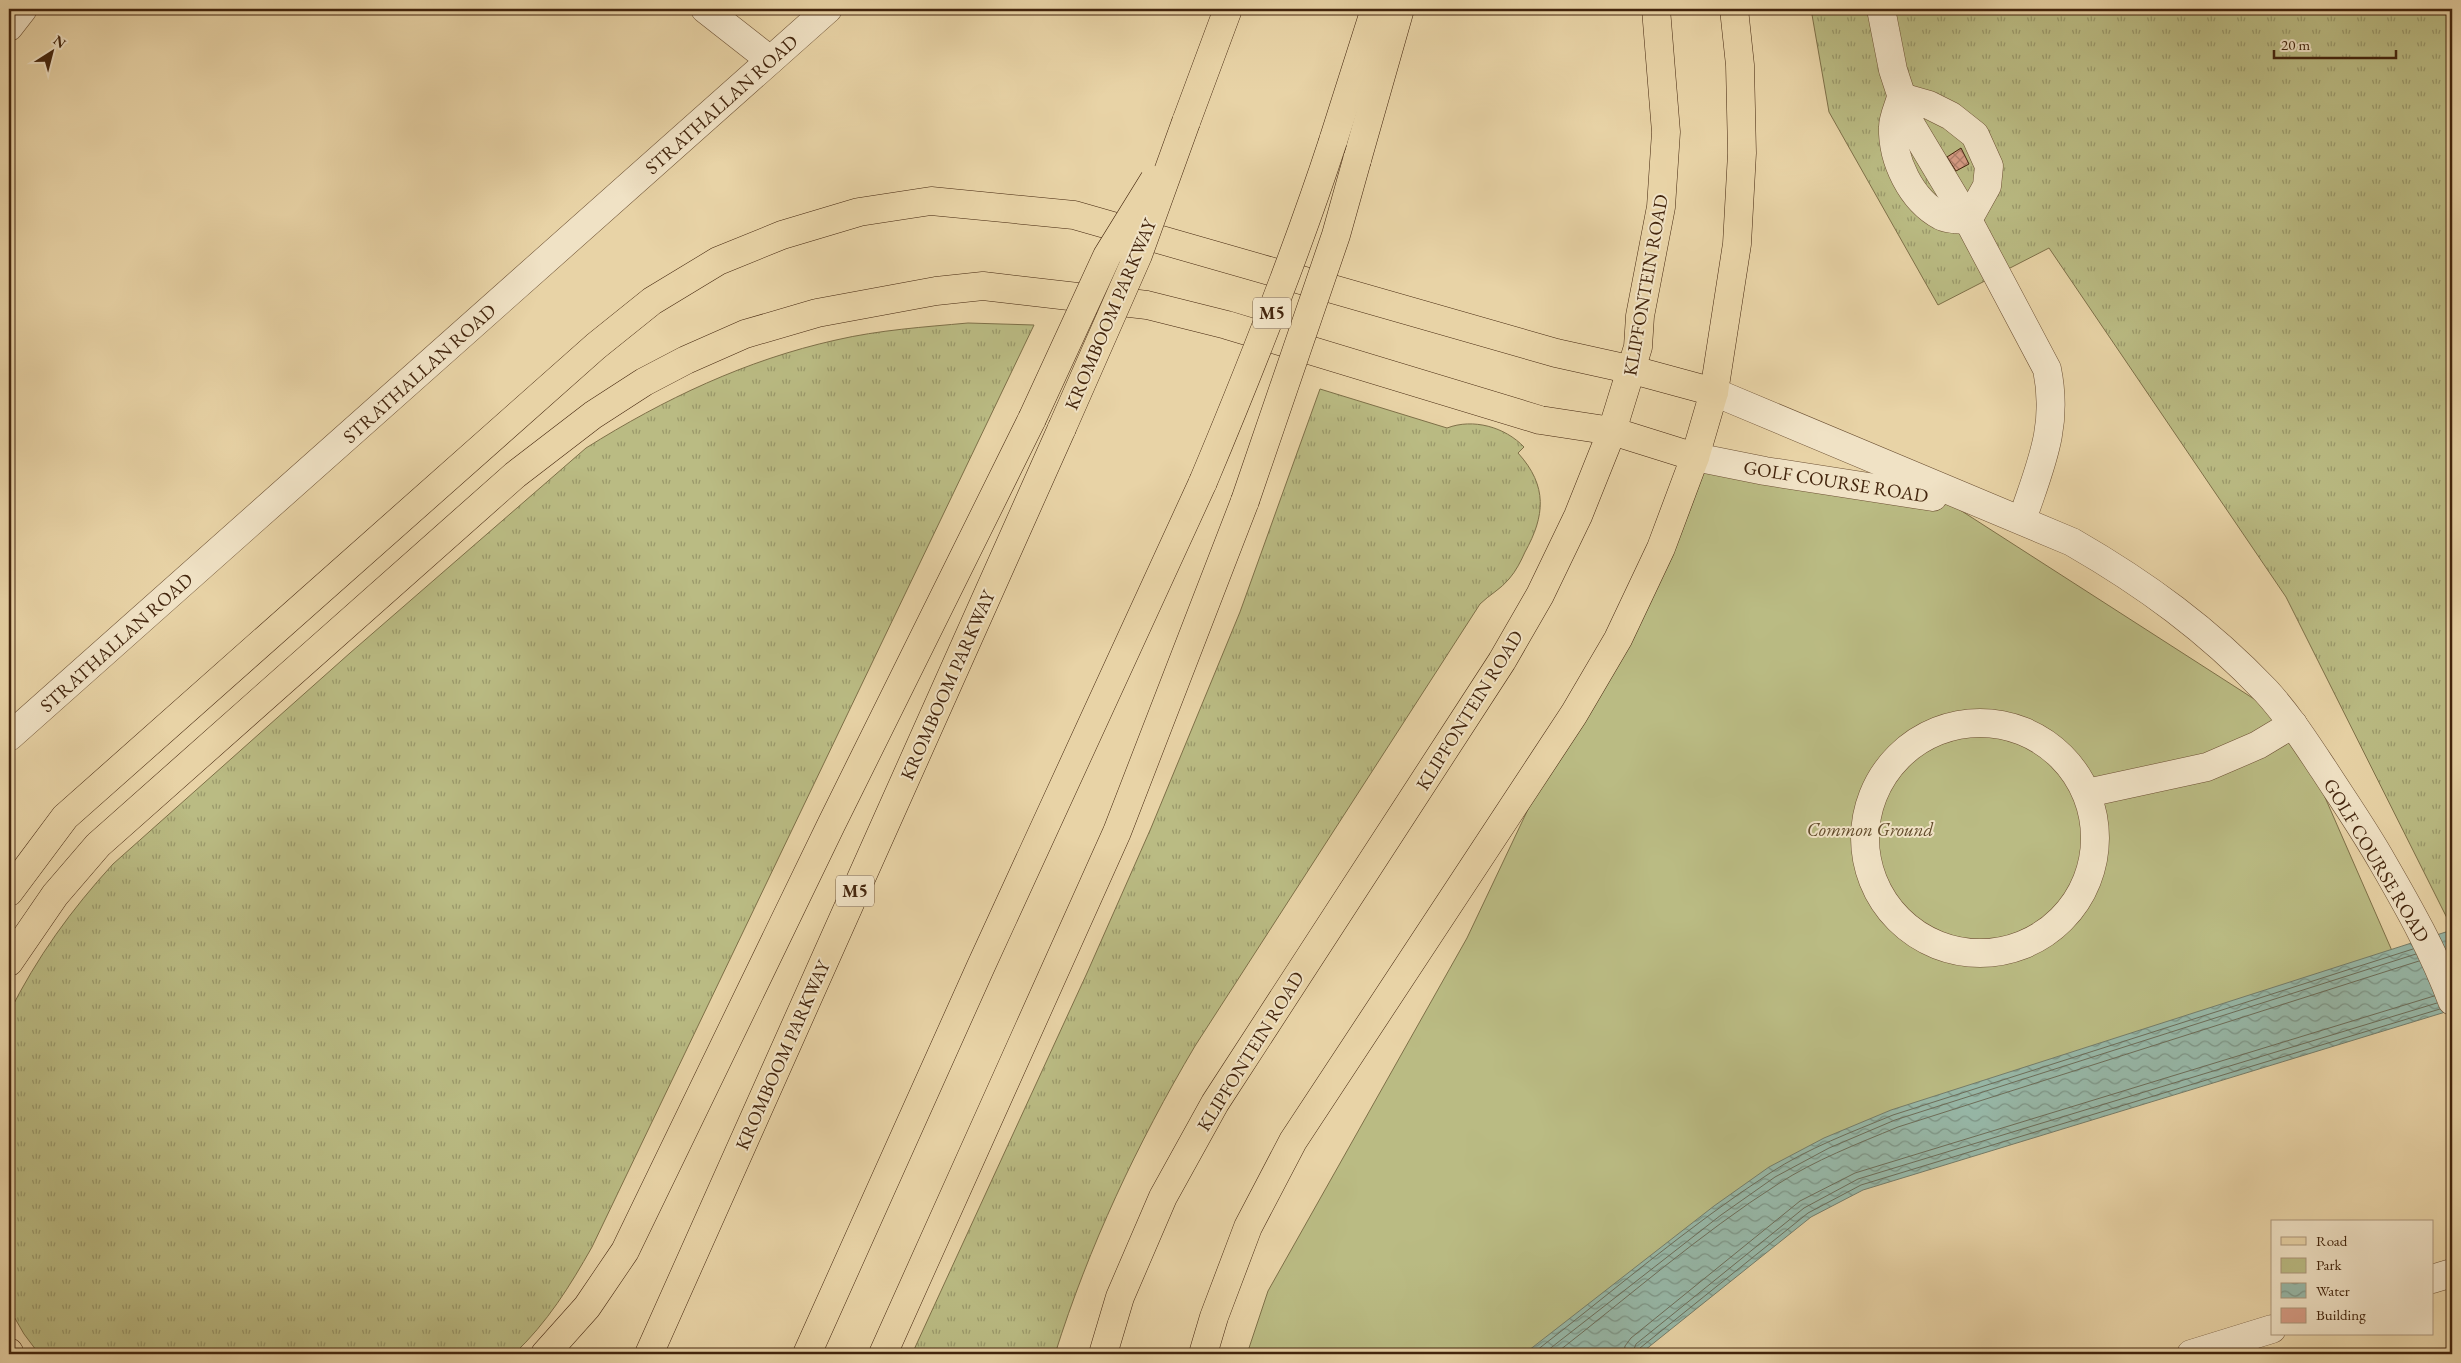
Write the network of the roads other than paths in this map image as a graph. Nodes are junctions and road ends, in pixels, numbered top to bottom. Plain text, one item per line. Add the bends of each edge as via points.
1 (23, 9) edge
2 (705, 9) edge
3 (828, 9) edge
4 (1228, 9) edge
5 (1375, 9) edge
6 (1400, 9) edge
7 (1656, 9) edge
8 (1734, 9) edge
9 (1882, 9) edge
10 (9, 27) edge
11 (770, 60) junction
12 (1902, 97) junction
13 (1182, 132) junction
14 (1968, 220) junction
15 (1633, 370) junction
16 (1714, 392) junction
17 (1612, 431) junction
18 (1695, 457) junction
19 (1977, 504) junction
20 (2022, 520) junction
21 (2293, 724) junction
22 (9, 737) edge
23 (2087, 793) junction
24 (9, 892) edge
25 (9, 962) edge
26 (2452, 1001) edge
27 (2452, 1273) edge
28 (2434, 1279) edge
29 (2271, 1329) edge
30 (545, 1354) edge
31 (650, 1354) edge
32 (807, 1354) edge
33 (883, 1354) edge
34 (1104, 1354) edge
35 (1203, 1354) edge
36 (2191, 1354) edge

1 - 10 street
2 - 11 street
3 - 11 street, STRATHALLAN ROAD
4 - 13 main road, KROMBOOM PARKWAY / M5
5 - 32 main road, M5, bridge via 1311,209 1254,362 1203,482
6 - 33 main road, bridge via 1330,252 1245,501 1117,832
7 - 15 main road, KLIPFONTEIN ROAD via 1666,132 1660,207
8 - 16 main road via 1740,65 1741,171 1737,244
9 - 12 street via 1893,70
11 - 22 street, STRATHALLAN ROAD
12 - 14 street via 1893,125 1894,151 1905,177 1924,206 1942,217
12 - 14 street via 1951,116 1975,136 1989,166 1987,186
13 - 30 main road, bridge via 1107,256 1032,419 831,824 625,1251 587,1307
13 - 31 main road, KROMBOOM PARKWAY / M5, bridge via 1138,255
14 - 20 street via 2041,356 2051,389 2052,416 2048,439
15 - 16 main road
15 - 17 main road, KLIPFONTEIN ROAD
15 - 24 main road via 1546,350 1074,215 931,201 859,212 782,235 718,261 652,301 596,346 65,817
16 - 18 main road
16 - 19 street, GOLF COURSE ROAD
17 - 18 main road
17 - 25 main road via 1540,420 1227,325 1147,305 1038,292 983,286 936,291 817,313 746,334 644,382 593,415 515,475 98,845 55,895
17 - 34 main road, KLIPFONTEIN ROAD via 1574,524 1540,595 1502,661 1215,1103 1168,1188 1120,1297
18 - 19 street, GOLF COURSE ROAD
18 - 35 main road via 1661,548 1618,639 1574,714 1293,1142 1248,1227
19 - 20 street, GOLF COURSE ROAD
20 - 21 street, GOLF COURSE ROAD via 2072,542 2165,600 2234,660
21 - 23 street via 2258,745 2207,767
21 - 26 street, GOLF COURSE ROAD via 2367,836 2418,925
23 - 23 street via 2096,829 2093,865 2080,898 2056,926 2025,945 1990,954 1954,950 1920,936 1892,913 1873,882 1865,847 1867,811 1881,777 1904,750 1935,730 1971,722 2007,725 2041,739 2068,763
27 - 28 street
29 - 36 street

